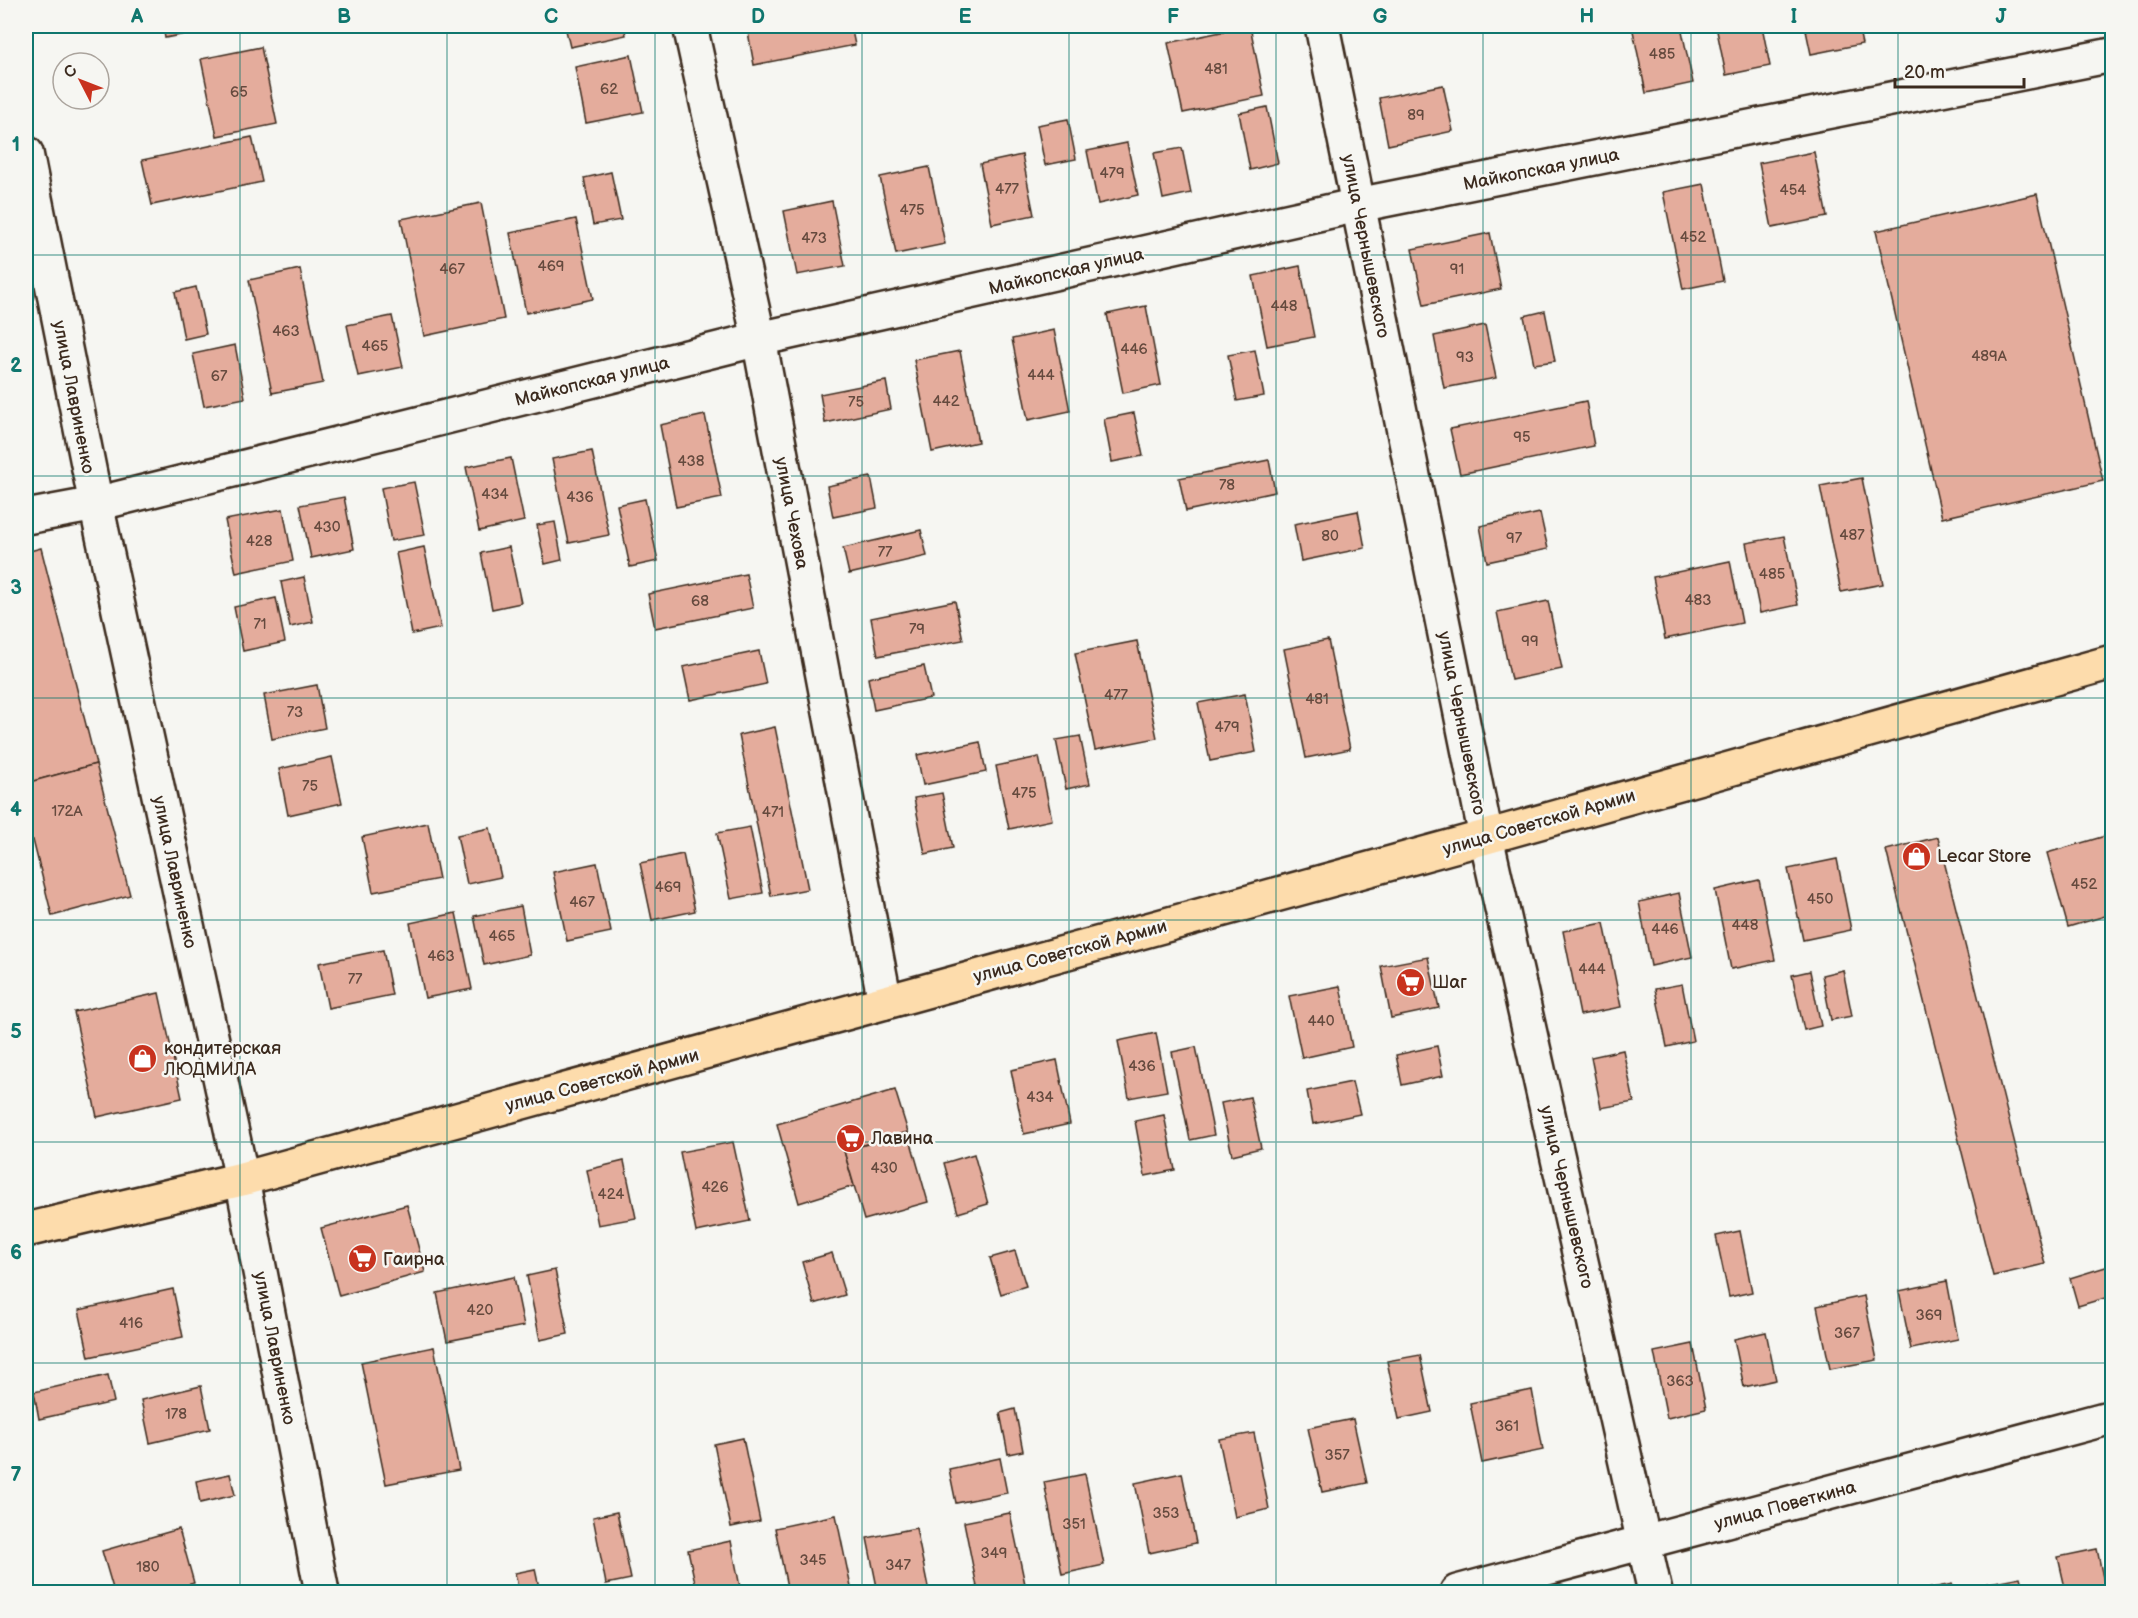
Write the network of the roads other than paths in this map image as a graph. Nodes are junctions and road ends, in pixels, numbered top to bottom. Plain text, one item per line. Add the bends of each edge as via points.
1 (690, 26) edge
2 (1322, 26) edge
3 (2112, 55) edge
4 (26, 153) edge
5 (1358, 205) junction
6 (759, 339) junction
7 (96, 504) junction
8 (26, 517) edge
9 (2112, 662) edge
10 (1486, 837) junction
11 (885, 1002) junction
12 (242, 1179) junction
13 (26, 1230) edge
14 (2112, 1417) edge
15 (1645, 1542) junction
16 (322, 1593) edge
17 (1457, 1593) edge
18 (1655, 1593) edge

1 - 6 street, улица Чехова
2 - 5 street, улица Чернышевского
3 - 5 street, Майкопская улица
4 - 7 street, улица Лавриненко
5 - 6 street, Майкопская улица
5 - 10 street, улица Чернышевского
6 - 7 street, Майкопская улица
6 - 11 street, улица Чехова
7 - 8 street, Майкопская улица
7 - 12 street, улица Лавриненко
9 - 10 main road, улица Советской Армии
10 - 11 main road, улица Советской Армии
10 - 15 street, улица Чернышевского
11 - 12 main road, улица Советской Армии
12 - 13 main road, улица Советской Армии
12 - 16 street, улица Лавриненко
14 - 15 street, улица Поветкина
15 - 17 street, улица Поветкина
15 - 18 street, улица Чернышевского

